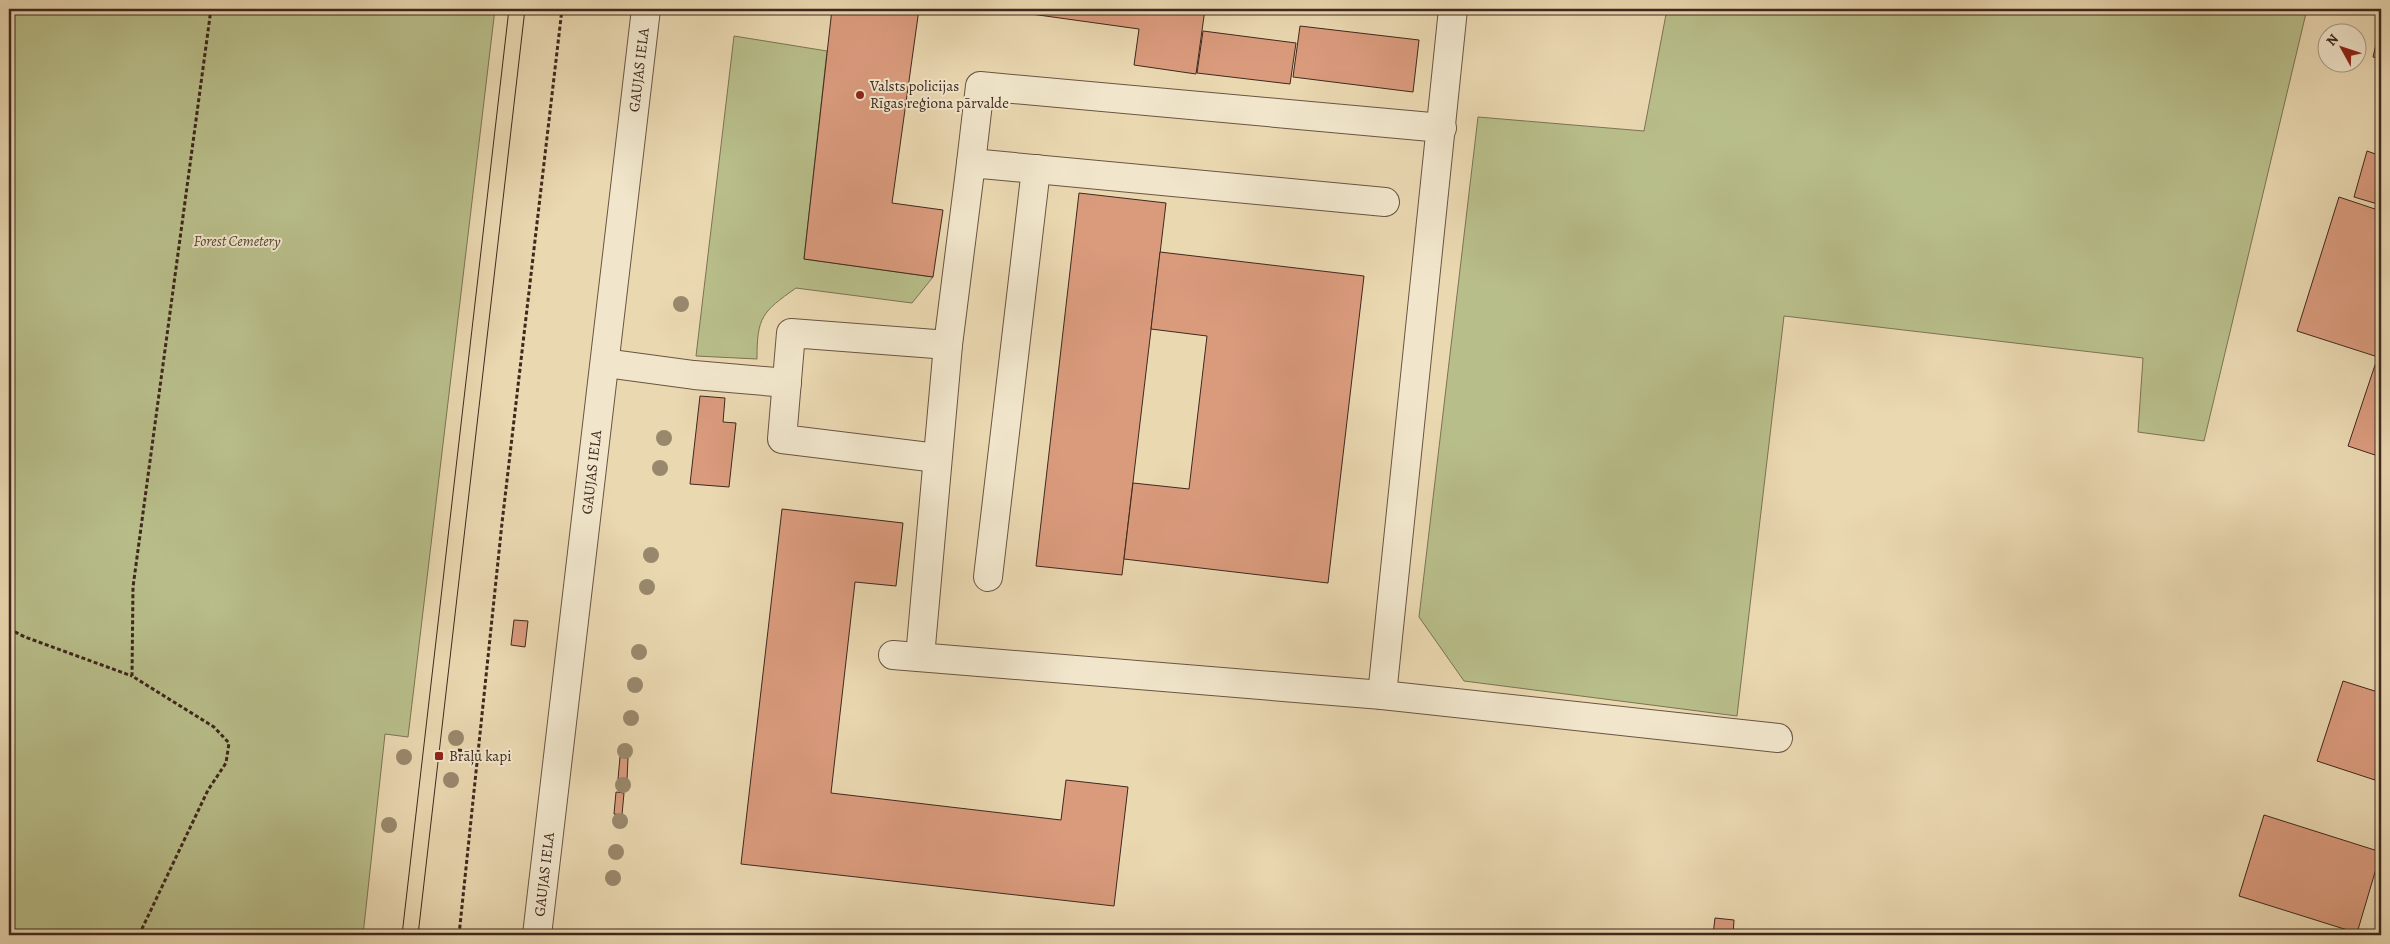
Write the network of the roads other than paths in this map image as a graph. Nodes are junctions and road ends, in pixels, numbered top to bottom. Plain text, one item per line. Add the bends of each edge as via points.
1 (646, 9) edge
2 (1453, 9) edge
3 (1442, 128) junction
4 (971, 163) junction
5 (1036, 169) junction
6 (1385, 202) dead end
7 (948, 345) junction
8 (605, 363) junction
9 (787, 383) junction
10 (937, 458) junction
11 (988, 577) dead end
12 (1382, 696) junction
13 (1778, 738) dead end
14 (537, 935) edge

1 - 8 street, GAUJAS IELA
2 - 3 street
3 - 4 street via 980,86
3 - 12 street
4 - 5 street
4 - 7 street
5 - 6 street
5 - 11 street
7 - 9 street via 791,333
7 - 10 street
8 - 9 street
8 - 14 street, GAUJAS IELA
9 - 10 street via 782,440
10 - 12 street via 906,656
12 - 13 street

